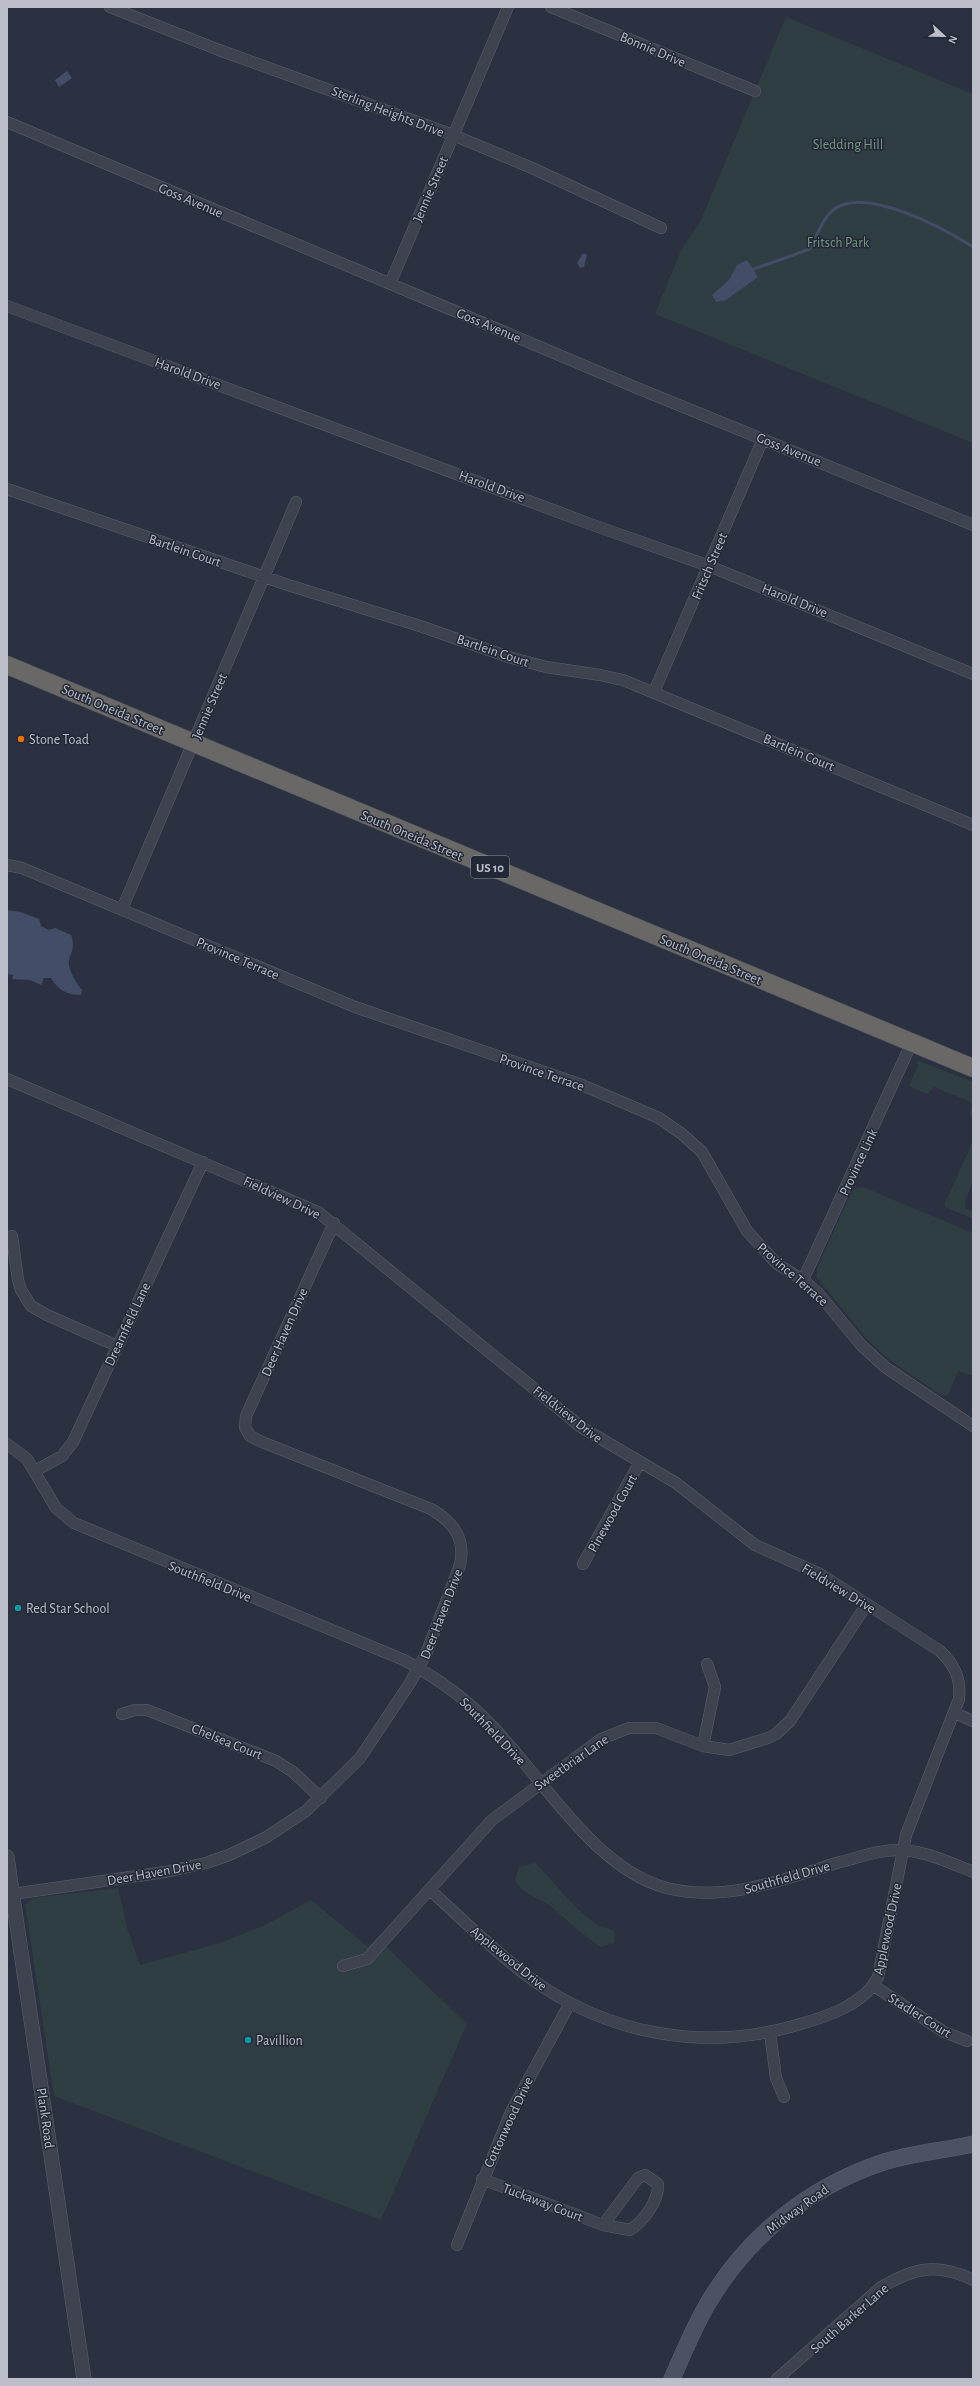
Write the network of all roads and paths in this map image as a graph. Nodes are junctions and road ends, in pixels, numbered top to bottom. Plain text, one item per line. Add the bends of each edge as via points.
1 (110, 7) edge
2 (508, 7) edge
3 (551, 7) edge
4 (755, 91) dead end
5 (7, 122) edge
6 (453, 135) junction
7 (661, 228) dead end
8 (390, 284) junction
9 (7, 306) edge
10 (763, 439) junction
11 (7, 489) edge
12 (296, 502) dead end
13 (973, 525) edge
14 (710, 566) junction
15 (264, 577) junction
16 (7, 664) edge
17 (973, 674) edge
18 (654, 692) junction
19 (193, 743) junction
20 (973, 825) edge
21 (7, 865) edge
22 (122, 909) junction
23 (912, 1042) junction
24 (973, 1068) edge
25 (7, 1079) edge
26 (203, 1162) junction
27 (334, 1223) junction
28 (12, 1236) dead end
29 (803, 1280) junction
30 (117, 1346) junction
31 (973, 1426) edge
32 (7, 1444) edge
33 (640, 1462) junction
34 (35, 1471) junction
35 (583, 1564) dead end
36 (867, 1604) junction
37 (707, 1664) dead end
38 (419, 1668) junction
39 (122, 1714) dead end
40 (955, 1714) junction
41 (973, 1721) edge
42 (703, 1746) junction
43 (542, 1782) junction
44 (321, 1798) junction
45 (903, 1850) junction
46 (7, 1857) edge
47 (973, 1872) edge
48 (430, 1890) junction
49 (13, 1894) junction
50 (343, 1966) dead end
51 (874, 1986) junction
52 (570, 2003) junction
53 (770, 2032) junction
54 (967, 2041) dead end
55 (784, 2097) dead end
56 (973, 2144) edge
57 (482, 2179) junction
58 (603, 2225) junction
59 (457, 2245) dead end
60 (973, 2280) edge
61 (84, 2379) edge
62 (672, 2379) edge
63 (777, 2379) edge

1 - 6 street, Sterling Heights Drive via 219,50
2 - 6 street, Jennie Street
3 - 4 street, Bonnie Drive
5 - 8 street, Goss Avenue
6 - 7 street, Sterling Heights Drive via 532,168
6 - 8 street, Jennie Street
8 - 10 street, Goss Avenue
9 - 14 street, Harold Drive via 592,525
10 - 13 street, Goss Avenue
10 - 14 street, Fritsch Street
11 - 15 street, Bartlein Court
12 - 15 street, Jennie Street
14 - 17 street, Harold Drive
14 - 18 street, Fritsch Street
15 - 18 street, Bartlein Court via 530,663 623,680
15 - 19 street, Jennie Street
16 - 19 highway, South Oneida Street / US 10
18 - 20 street, Bartlein Court
19 - 22 street, Jennie Street
19 - 23 highway, South Oneida Street / US 10
21 - 22 street, Province Terrace via 22,868
22 - 29 street, Province Terrace via 355,1007 582,1085 659,1118 702,1152 739,1219 756,1242 777,1264
23 - 24 highway, South Oneida Street / US 10
23 - 29 street, Province Link
25 - 26 street, Fieldview Drive
26 - 27 street, Fieldview Drive via 307,1206
26 - 30 street, Dreamfield Lane
27 - 33 street, Fieldview Drive via 581,1427
27 - 38 street, Deer Haven Drive via 246,1416 245,1427 250,1436 262,1442 431,1509 446,1519 458,1532 463,1554 460,1565
28 - 30 street via 18,1280 31,1306 47,1316
29 - 31 street, Province Terrace via 830,1306 862,1346 885,1367
30 - 34 street, Dreamfield Lane via 68,1450
32 - 34 street, Southfield Drive via 19,1452
33 - 35 street, Pinewood Court
33 - 36 street, Fieldview Drive via 692,1493 749,1541 820,1574
34 - 38 street, Southfield Drive via 56,1508 74,1524
36 - 40 street, Fieldview Drive via 948,1658 958,1676 960,1688
36 - 42 street, Sweetbriar Lane via 783,1729 768,1738 729,1750
37 - 42 street via 715,1687
38 - 43 street, Southfield Drive via 478,1712
38 - 44 street, Deer Haven Drive via 360,1758
39 - 44 street, Chelsea Court via 147,1710 276,1761 293,1772
40 - 41 street
40 - 45 street, Fieldview Drive via 911,1822
42 - 43 street, Sweetbriar Lane via 663,1729 629,1728 601,1739
43 - 45 street, Southfield Drive via 566,1813 609,1857 650,1882 677,1890 705,1893 734,1892 875,1853
43 - 48 street, Sweetbriar Lane via 492,1820
44 - 49 street, Deer Haven Drive via 293,1821 265,1838 206,1863 165,1872
45 - 47 street, Southfield Drive
45 - 51 street, Applewood Drive via 881,1966
46 - 49 street, Plank Road
48 - 50 street, Sweetbriar Lane via 367,1959
48 - 52 street, Applewood Drive via 512,1964
49 - 61 street, Plank Road
51 - 53 street, Applewood Drive via 868,1993 840,2009
51 - 54 street, Stadler Court via 944,2032
52 - 53 street, Applewood Drive via 621,2025 670,2036 718,2038
52 - 57 street, Cottonwood Drive via 510,2112
53 - 55 street via 776,2078
56 - 62 main road, Midway Road via 905,2157 856,2172 789,2211 768,2228 720,2285 696,2325
57 - 58 street, Tuckaway Court
57 - 59 street, Cottonwood Drive
58 - 58 street, Tuckaway Court via 624,2230 635,2226 656,2199 658,2184 645,2175 638,2178
60 - 63 street, South Barker Lane via 951,2270 912,2271 897,2278 880,2288

